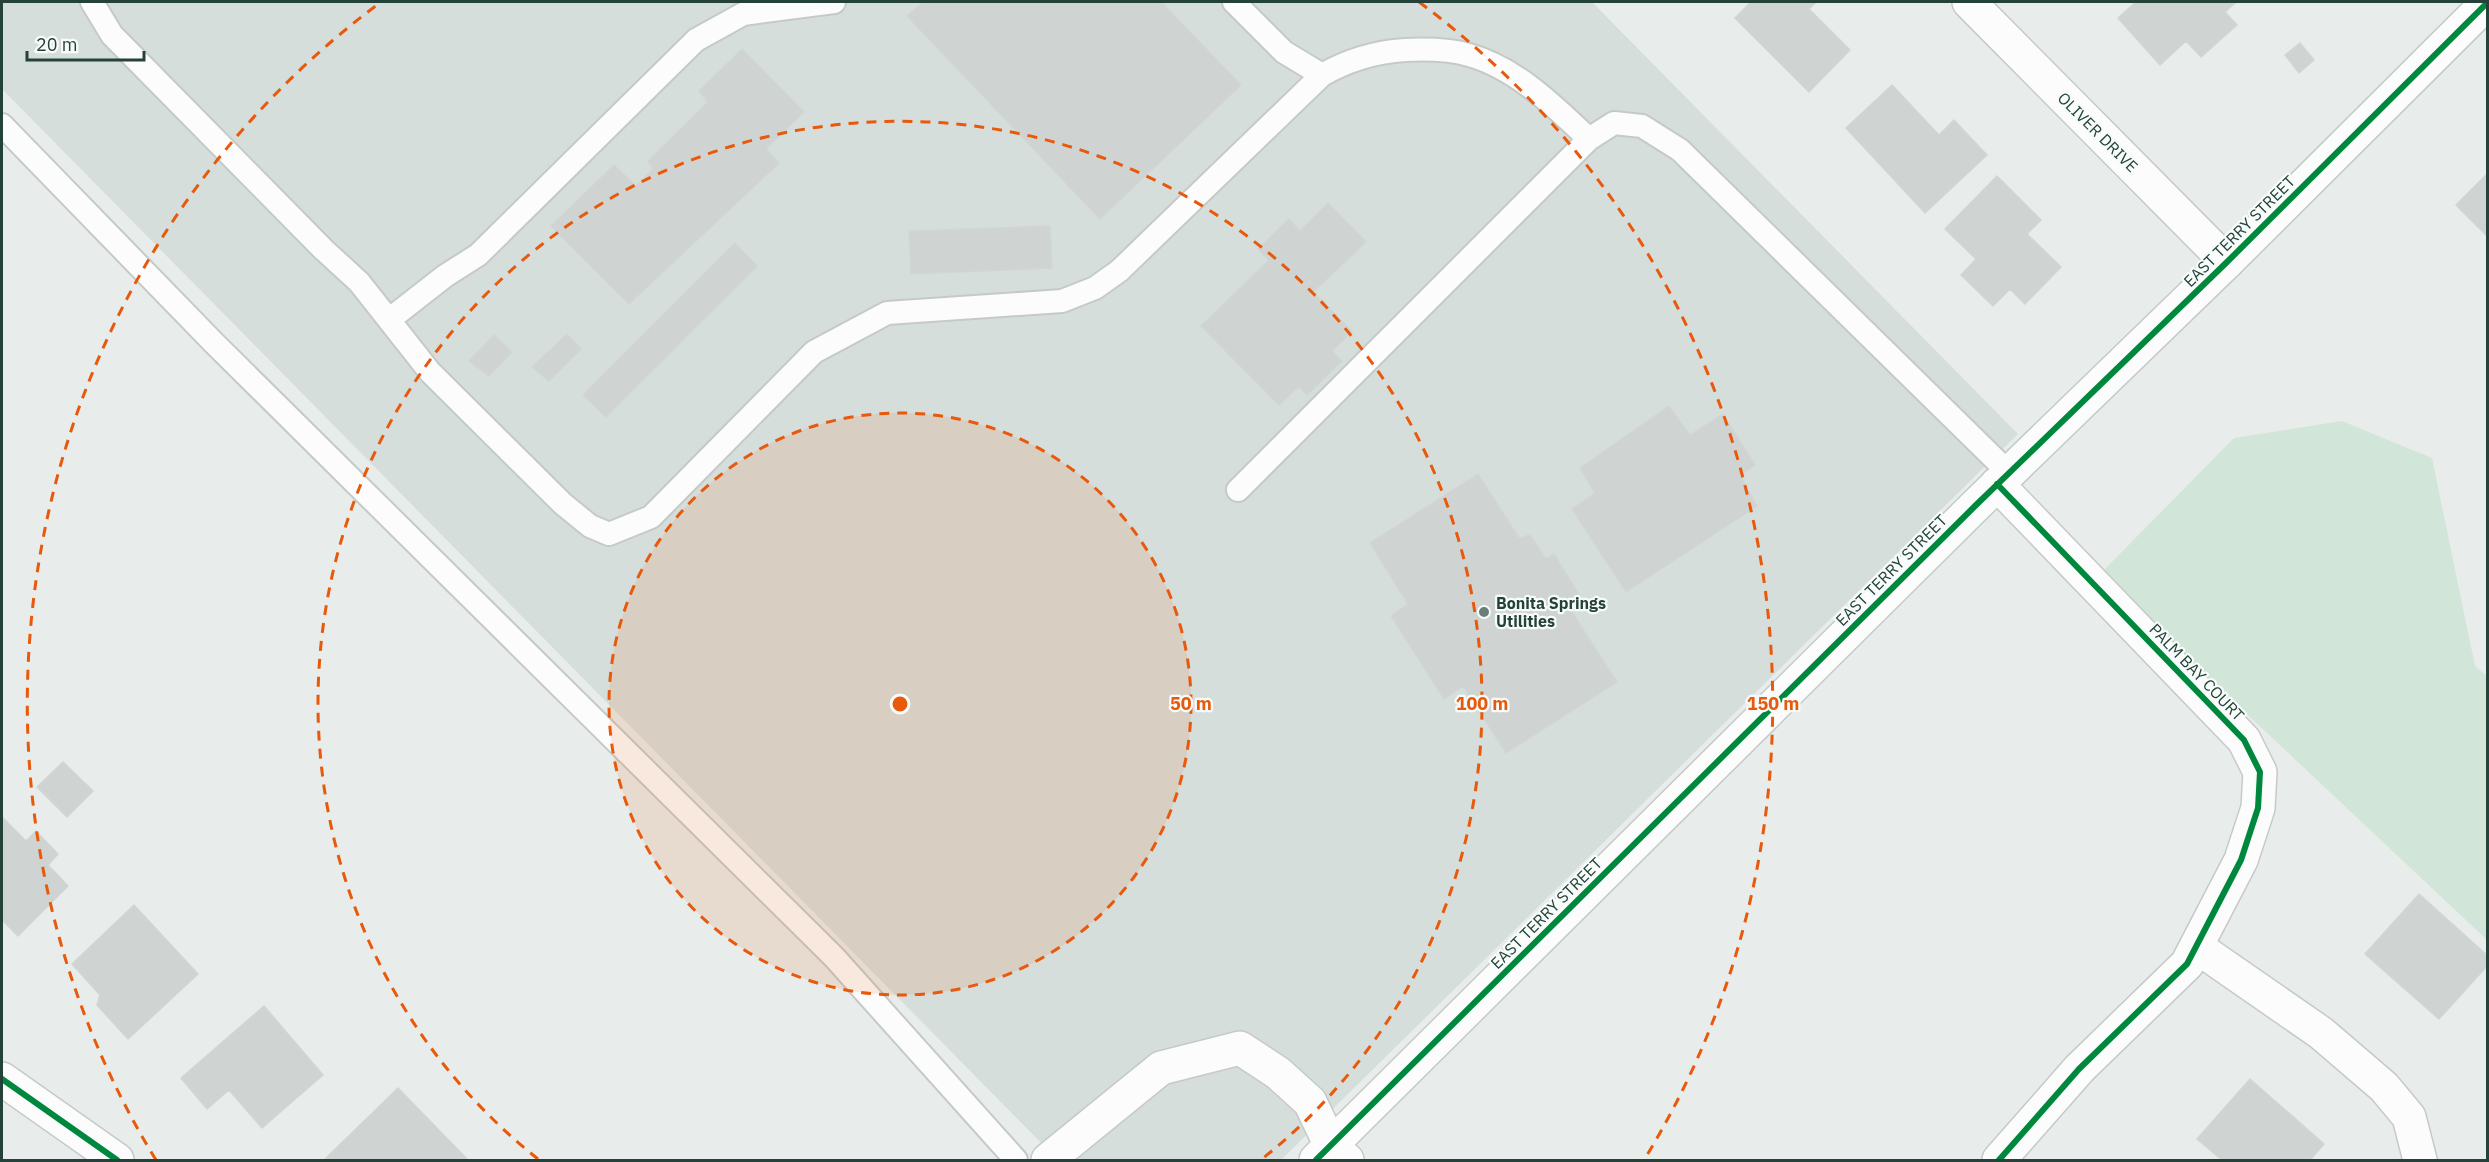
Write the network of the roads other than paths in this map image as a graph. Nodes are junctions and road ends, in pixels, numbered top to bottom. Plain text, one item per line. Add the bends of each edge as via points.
1 (92, 2) edge
2 (834, 2) edge
3 (1234, 2) edge
4 (2487, 2) edge
5 (1984, 6) edge
6 (1322, 75) junction
7 (2, 125) edge
8 (1589, 139) junction
9 (2227, 262) junction
10 (390, 319) junction
11 (2003, 478) junction
12 (1238, 490) dead end
13 (2197, 947) junction
14 (2, 1079) edge
15 (1331, 1156) edge
16 (117, 1161) edge
17 (1016, 1161) edge
18 (1048, 1161) edge
19 (1999, 1161) edge
20 (2420, 1161) edge

1 - 10 lane via 112,35 359,282
2 - 10 lane via 743,14 696,40 478,255
3 - 6 lane via 1284,52
4 - 9 street, EAST TERRY STREET
5 - 9 street, OLIVER DRIVE
6 - 8 lane via 1344,62 1390,51 1425,49 1469,55 1524,83
6 - 10 lane via 1119,271 1095,288 1062,301 887,313 814,352 651,517 609,534 590,526 563,504 430,372
7 - 17 lane via 214,344 834,957
8 - 11 lane via 1614,123 1642,126 1680,150
8 - 12 lane
9 - 11 street, EAST TERRY STREET
11 - 13 street, PALM BAY COURT via 2244,740 2260,772 2258,808 2241,860
11 - 15 street, EAST TERRY STREET
13 - 19 street, PALM BAY COURT via 2187,964 2079,1069
13 - 20 street via 2321,1033 2384,1087 2409,1117
14 - 16 street
15 - 18 street via 1310,1102 1278,1073 1240,1048 1161,1068

